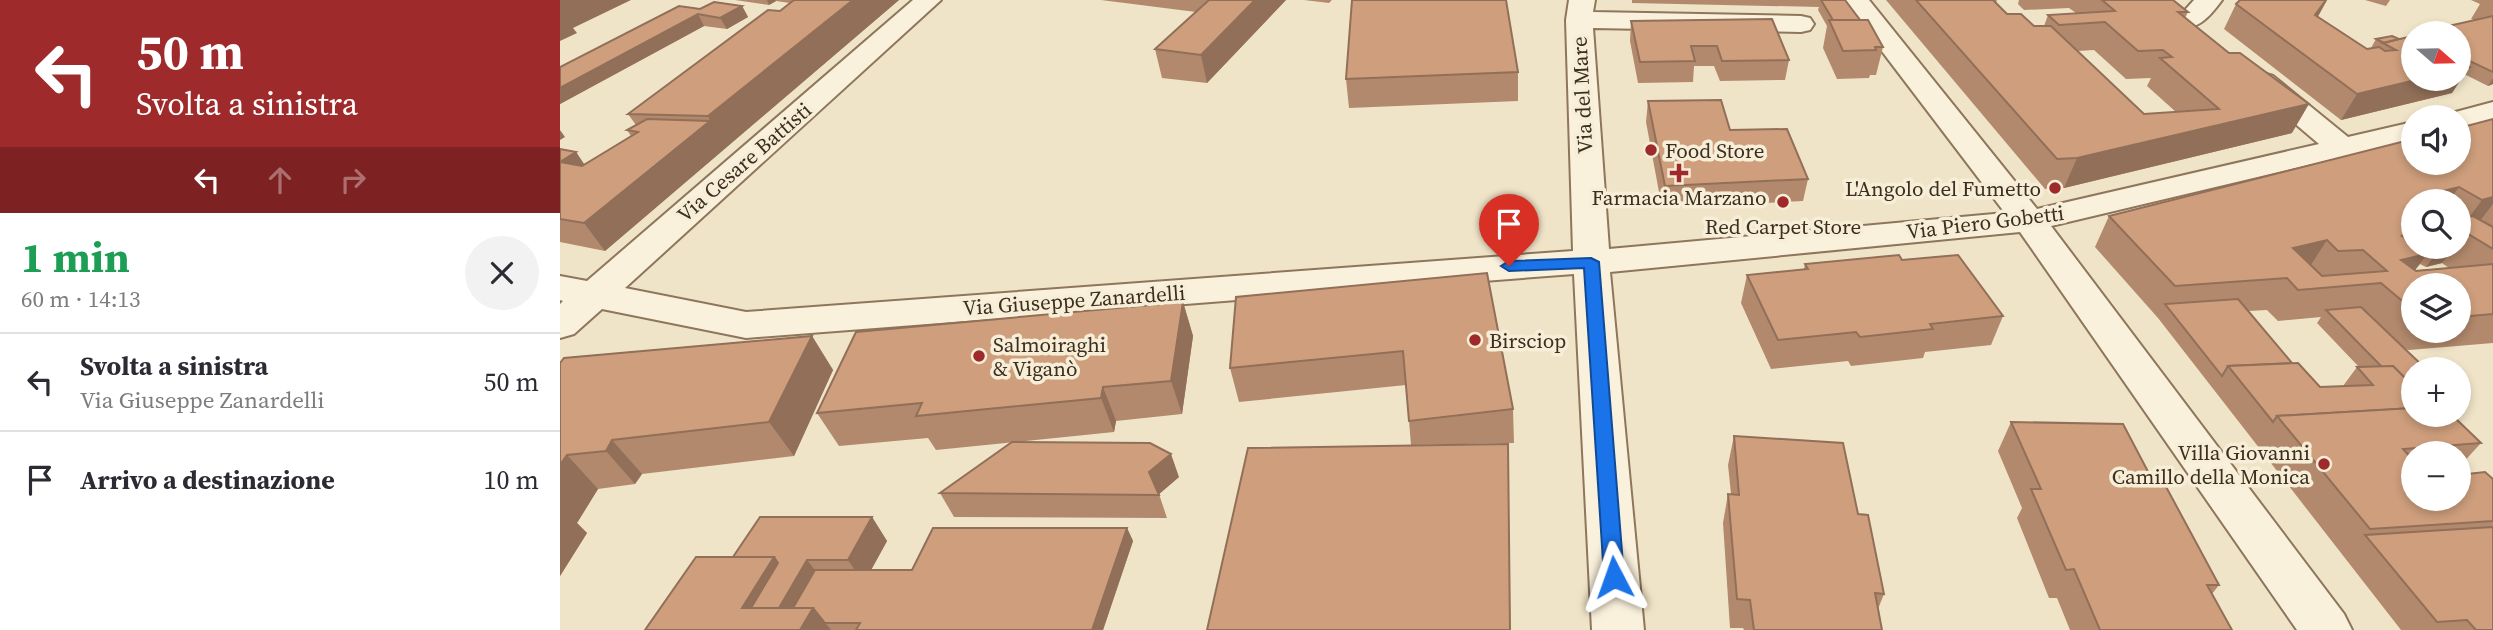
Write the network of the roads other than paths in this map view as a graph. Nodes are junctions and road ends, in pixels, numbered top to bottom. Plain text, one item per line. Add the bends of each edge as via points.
1 (928, 0) edge
2 (1856, 0) edge
3 (2208, 0) edge
4 (1581, 10) edge
5 (2188, 22) edge
6 (1801, 24) dead end
7 (2240, 64) edge
8 (2493, 111) edge
9 (2471, 117) edge
10 (2401, 134) edge
11 (2343, 148) junction
12 (2029, 220) junction
13 (1591, 262) junction
14 (577, 291) edge
15 (560, 325) edge
16 (1618, 630) edge
17 (2326, 630) edge

1 - 14 street, Via Cesare Battisti
2 - 12 street
3 - 5 street
4 - 6 street
4 - 13 street, Via del Mare
7 - 11 street
8 - 9 street
10 - 11 street, Via Piero Gobetti
11 - 12 street, Via Piero Gobetti
12 - 13 street, Via Piero Gobetti
12 - 17 street
13 - 14 street, Via Giuseppe Zanardelli via 746,325
13 - 16 street, Via del Mare
14 - 15 street, Via Cesare Battisti

